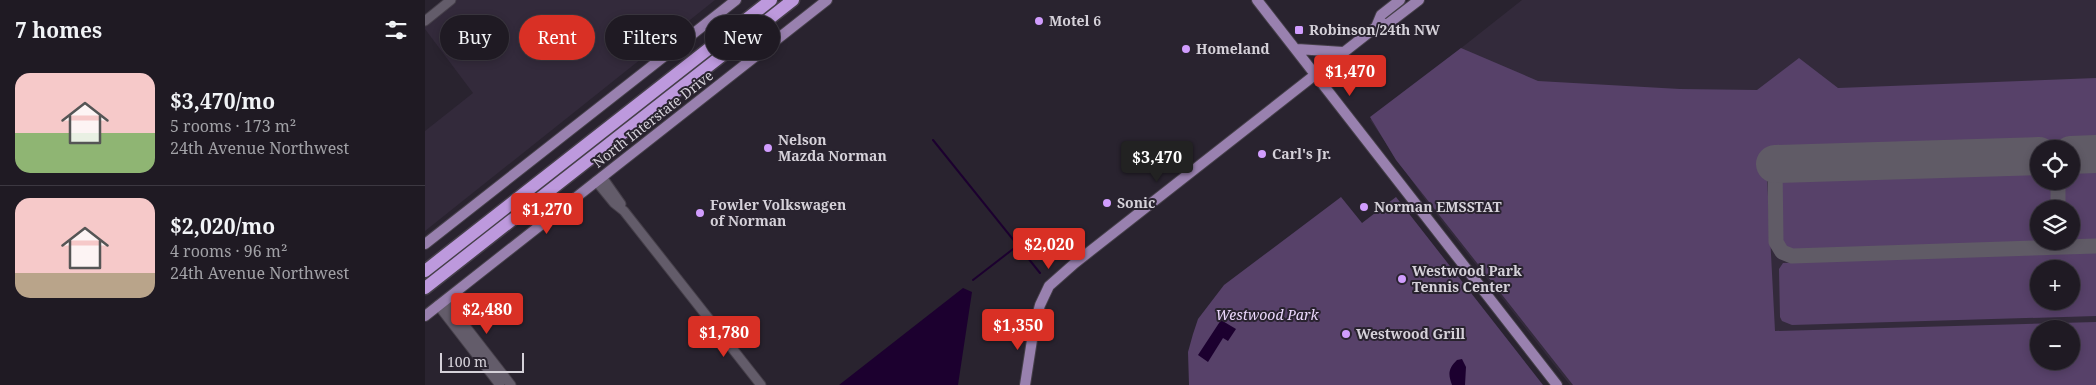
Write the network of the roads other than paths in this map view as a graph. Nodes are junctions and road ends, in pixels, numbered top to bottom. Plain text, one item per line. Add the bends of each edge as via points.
1 (451, 0) edge
2 (736, 0) edge
3 (771, 0) edge
4 (793, 0) edge
5 (827, 0) edge
6 (1257, 0) edge
7 (1400, 0) edge
8 (1419, 0) edge
9 (425, 21) edge
10 (1376, 27) junction
11 (1297, 49) junction
12 (1343, 52) junction
13 (1316, 74) junction
14 (599, 179) junction
15 (425, 244) edge
16 (425, 271) edge
17 (425, 288) edge
18 (442, 302) junction
19 (425, 316) edge
20 (500, 385) edge
21 (511, 385) edge
22 (761, 385) edge
23 (1025, 385) edge
24 (1557, 385) edge

1 - 9 street
2 - 15 main road
3 - 16 highway
4 - 17 highway
5 - 14 main road, North Interstate Drive
6 - 11 main road
7 - 10 main road via 1381,15
8 - 10 main road via 1389,23
10 - 12 main road
11 - 12 main road
11 - 13 main road
12 - 13 main road
13 - 23 main road via 1051,285 1036,317
13 - 24 main road
14 - 18 main road, North Interstate Drive
14 - 22 street via 614,203 624,211
18 - 19 main road, North Interstate Drive
18 - 20 street
18 - 21 street

